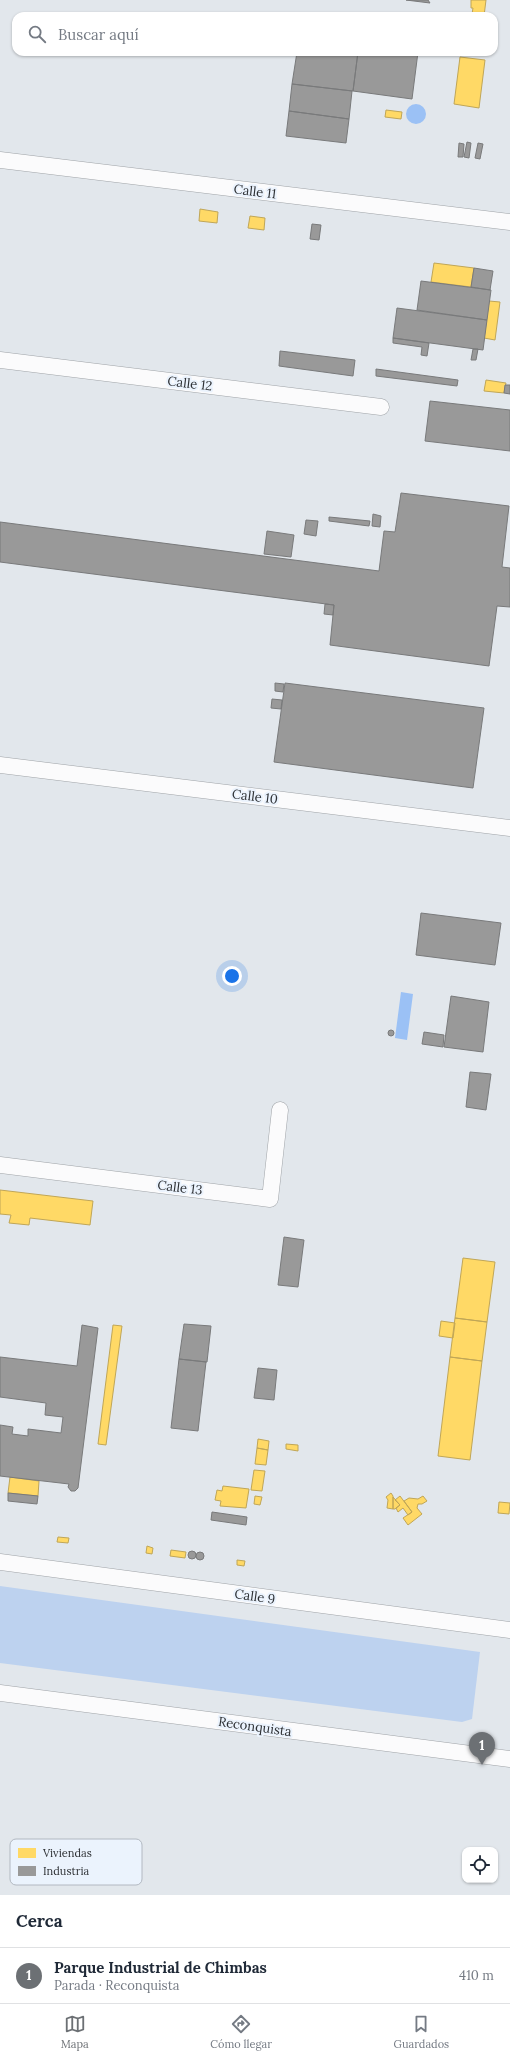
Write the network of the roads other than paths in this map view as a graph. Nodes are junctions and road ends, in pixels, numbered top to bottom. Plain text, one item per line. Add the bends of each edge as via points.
1 (0, 160) edge
2 (510, 222) edge
3 (0, 360) edge
4 (381, 407) dead end
5 (0, 765) edge
6 (510, 828) edge
7 (280, 1110) dead end
8 (0, 1165) edge
9 (0, 1562) edge
10 (510, 1630) edge
11 (0, 1693) edge
12 (510, 1760) edge

1 - 2 street, Calle 11
3 - 4 street, Calle 12
5 - 6 street, Calle 10
7 - 8 street, Calle 13 via 270,1198
9 - 10 street, Calle 9
11 - 12 street, Reconquista

